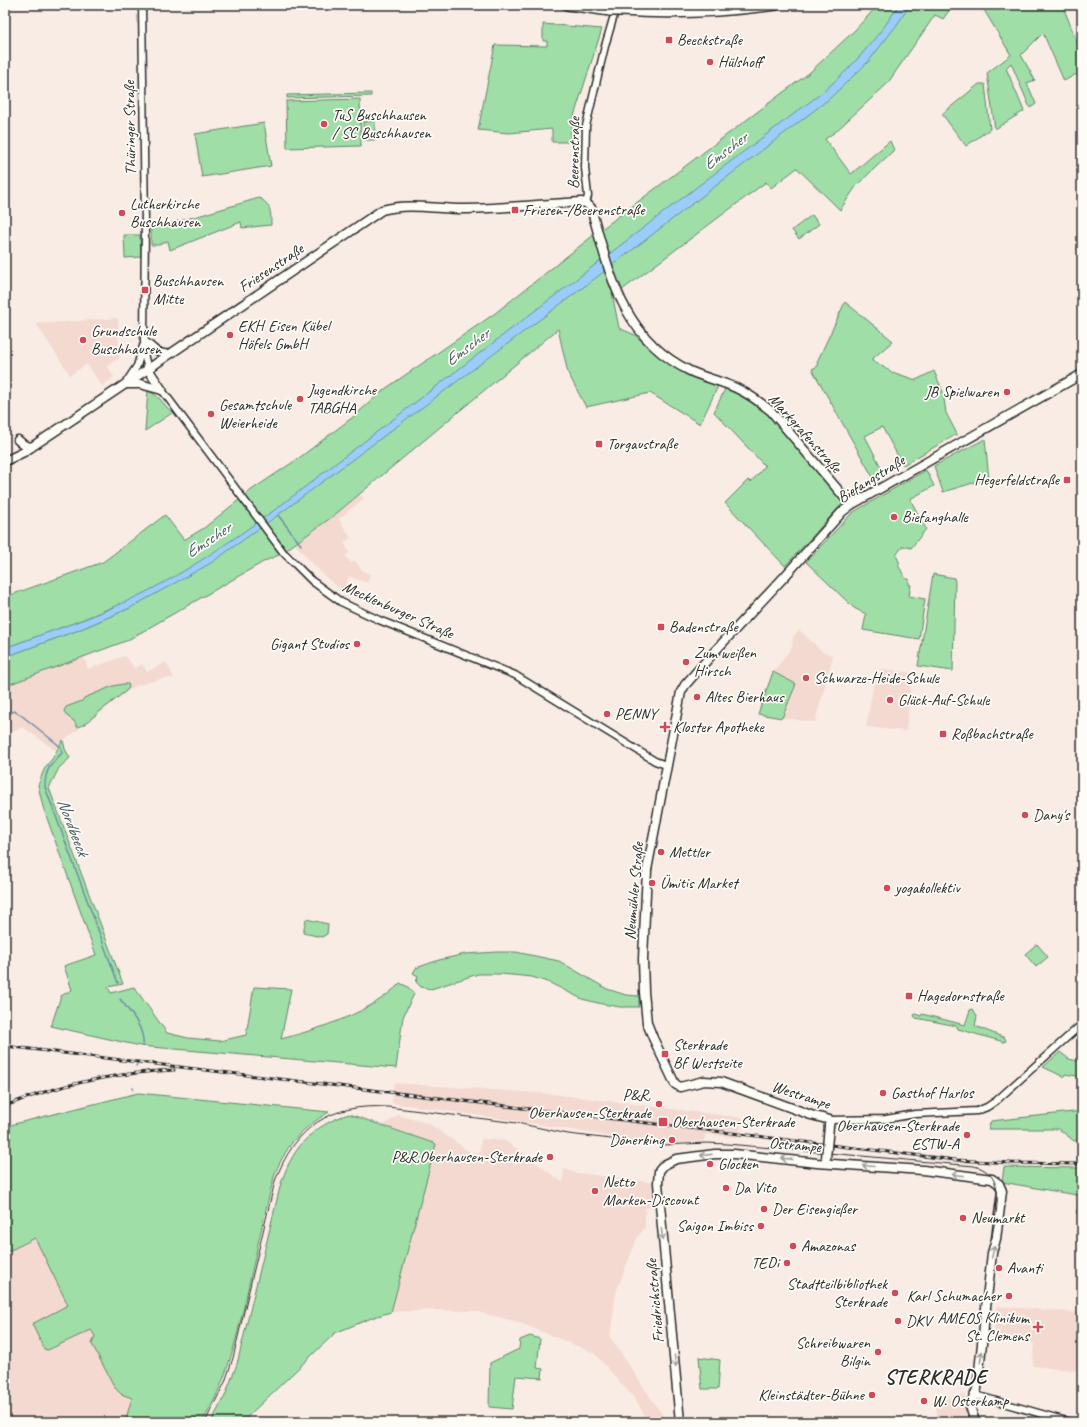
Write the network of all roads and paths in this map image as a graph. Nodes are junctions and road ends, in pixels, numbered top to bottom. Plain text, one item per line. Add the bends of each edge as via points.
1 (142, 5) edge
2 (568, 5) edge
3 (776, 5) edge
4 (616, 9) edge
5 (586, 203) junction
6 (634, 323) joint
7 (144, 340) junction
8 (170, 354) junction
9 (148, 369) junction
10 (1082, 374) edge
11 (125, 384) junction
12 (162, 390) junction
13 (18, 440) dead end
14 (31, 447) junction
15 (5, 461) edge
16 (851, 505) junction
17 (681, 692) joint
18 (666, 765) junction
19 (1082, 1024) edge
20 (680, 1087) joint
21 (830, 1123) junction
22 (826, 1160) junction
23 (658, 1178) joint
24 (975, 1395) junction
25 (680, 1422) edge
26 (975, 1422) edge
27 (1070, 1422) edge

1 - 7 street, Thüringer Straße
2 - 4 highway
3 - 4 highway via 718,12 672,13
4 - 5 street, Beerenstraße via 586,126
5 - 6 main road, Beerenstraße via 591,208 621,302
5 - 8 main road, Friesenstraße via 468,209 413,206 382,210
6 - 16 main road, Markgrafenstraße via 655,347 676,363 701,376 737,388 771,411
7 - 8 street via 158,352
7 - 9 street, Thüringer Straße
7 - 11 street via 137,366
8 - 9 main road, Friesenstraße
9 - 11 main road, Friesenstraße
9 - 12 main road, Mecklenburger Straße
10 - 16 main road, Biefangstraße
11 - 12 main road via 140,384
11 - 14 main road, Friesenstraße
12 - 18 street, Mecklenburger Straße via 273,538 303,573 321,588 340,602 379,620 515,675 654,761
13 - 14 main road
14 - 15 main road, Friesenstraße
16 - 17 main road, Biefangstraße via 716,650
17 - 18 main road, Neumühler Straße
18 - 20 main road, Neumühler Straße via 647,870 643,984 648,1027 675,1084
19 - 21 street, Westrampe via 1001,1097 984,1109
20 - 21 main road, Westrampe via 708,1080 730,1084
21 - 22 main road, bridge
22 -> 23 main road, Ostrampe via 724,1154 684,1158 676,1159 660,1168
24 -> 22 main road, Ostrampe via 992,1253 1002,1197 996,1181
23 -> 25 main road, Friedrichstraße
24 - 26 main road via 970,1406
24 - 27 street

